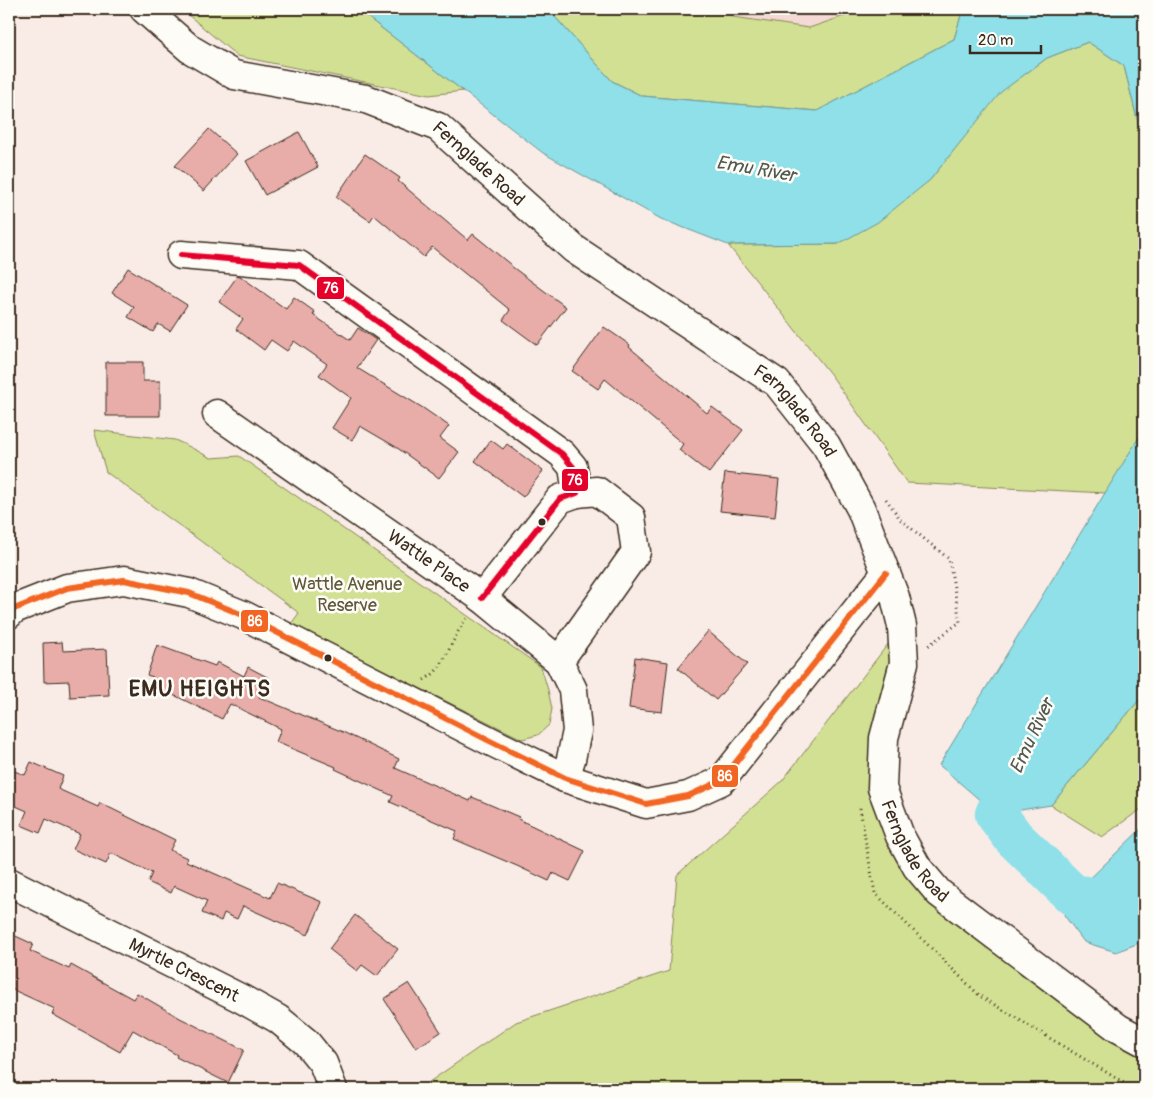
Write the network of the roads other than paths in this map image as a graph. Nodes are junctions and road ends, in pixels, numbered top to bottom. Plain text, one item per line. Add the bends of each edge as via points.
1 (144, 9) edge
2 (181, 255) dead end
3 (217, 414) dead end
4 (577, 493) junction
5 (886, 573) junction
6 (482, 598) junction
7 (9, 614) edge
8 (559, 661) junction
9 (565, 778) junction
10 (9, 882) edge
11 (1144, 1042) edge
12 (333, 1089) edge

1 - 5 street, Fernglade Road via 190,49 234,75 366,99 438,127 574,249 777,383 826,445 861,509
2 - 4 street via 299,265 562,454 572,467
3 - 6 street, Wattle Place
4 - 6 street via 560,499
4 - 8 street via 597,491 631,517 636,552
5 - 9 street via 721,781 688,796 646,804
5 - 11 street, Fernglade Road via 902,626 904,663 884,738 882,788 900,836 917,866 939,893 1118,1028
6 - 8 street, Wattle Place
7 - 9 street via 67,588 124,580 189,593 243,615
8 - 9 street, Wattle Place via 573,690 577,732
10 - 12 street, Myrtle Crescent via 278,1019 306,1042 323,1063

